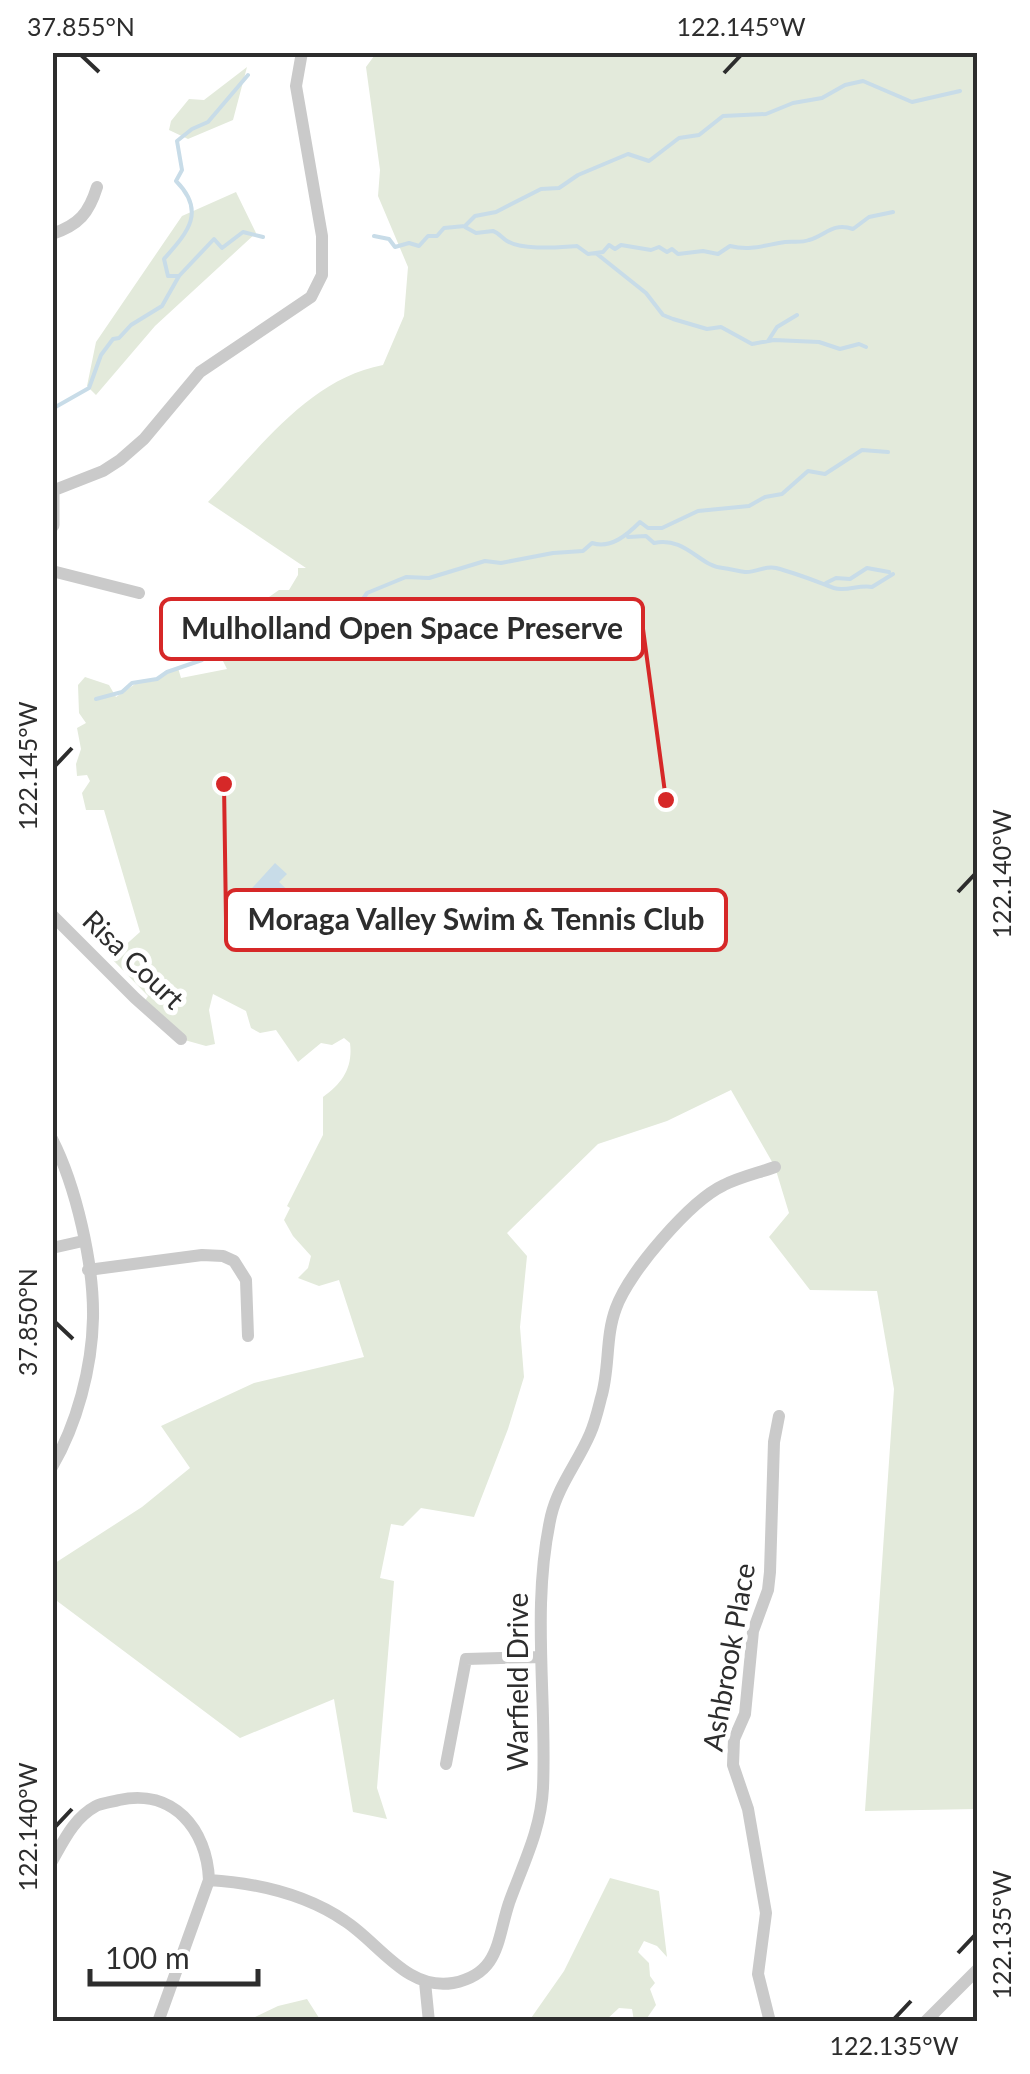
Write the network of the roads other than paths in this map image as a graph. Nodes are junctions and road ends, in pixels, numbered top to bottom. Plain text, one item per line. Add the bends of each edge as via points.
1 (302, 52) edge
2 (97, 186) dead end
3 (52, 234) edge
4 (52, 493) edge
5 (52, 525) edge
6 (52, 572) edge
7 (139, 593) dead end
8 (52, 914) edge
9 (182, 1040) dead end
10 (52, 1138) edge
11 (774, 1168) dead end
12 (83, 1241) junction
13 (52, 1248) edge
14 (88, 1270) junction
15 (248, 1336) dead end
16 (779, 1416) dead end
17 (52, 1466) edge
18 (541, 1658) junction
19 (446, 1764) dead end
20 (52, 1860) edge
21 (209, 1880) junction
22 (978, 1968) edge
23 (426, 1982) junction
24 (158, 2022) edge
25 (429, 2022) edge
26 (770, 2022) edge
27 (925, 2022) edge

1 - 4 street via 296,86 322,236 322,276 311,297 200,372 120,460
2 - 3 street via 82,219
4 - 5 street
6 - 7 street
8 - 9 street, Risa Court
10 - 12 street via 67,1168
11 - 18 street, Warfield Drive via 722,1186 692,1210 660,1241 616,1308 590,1433 552,1514 540,1602
12 - 13 street
12 - 14 street
14 - 15 street via 223,1256 246,1280
14 - 17 street via 88,1363 67,1439
16 - 26 street, Ashbrook Place via 768,1590 752,1632 745,1714 732,1766 748,1809 766,1913 758,1974
18 - 19 street via 466,1659
18 - 23 street, Warfield Drive via 539,1817 498,1953 464,1980
20 - 21 street via 74,1824 97,1805 142,1797 172,1805 189,1820 208,1858
21 - 23 street via 286,1891 346,1920
21 - 24 street
22 - 27 street
23 - 25 street

